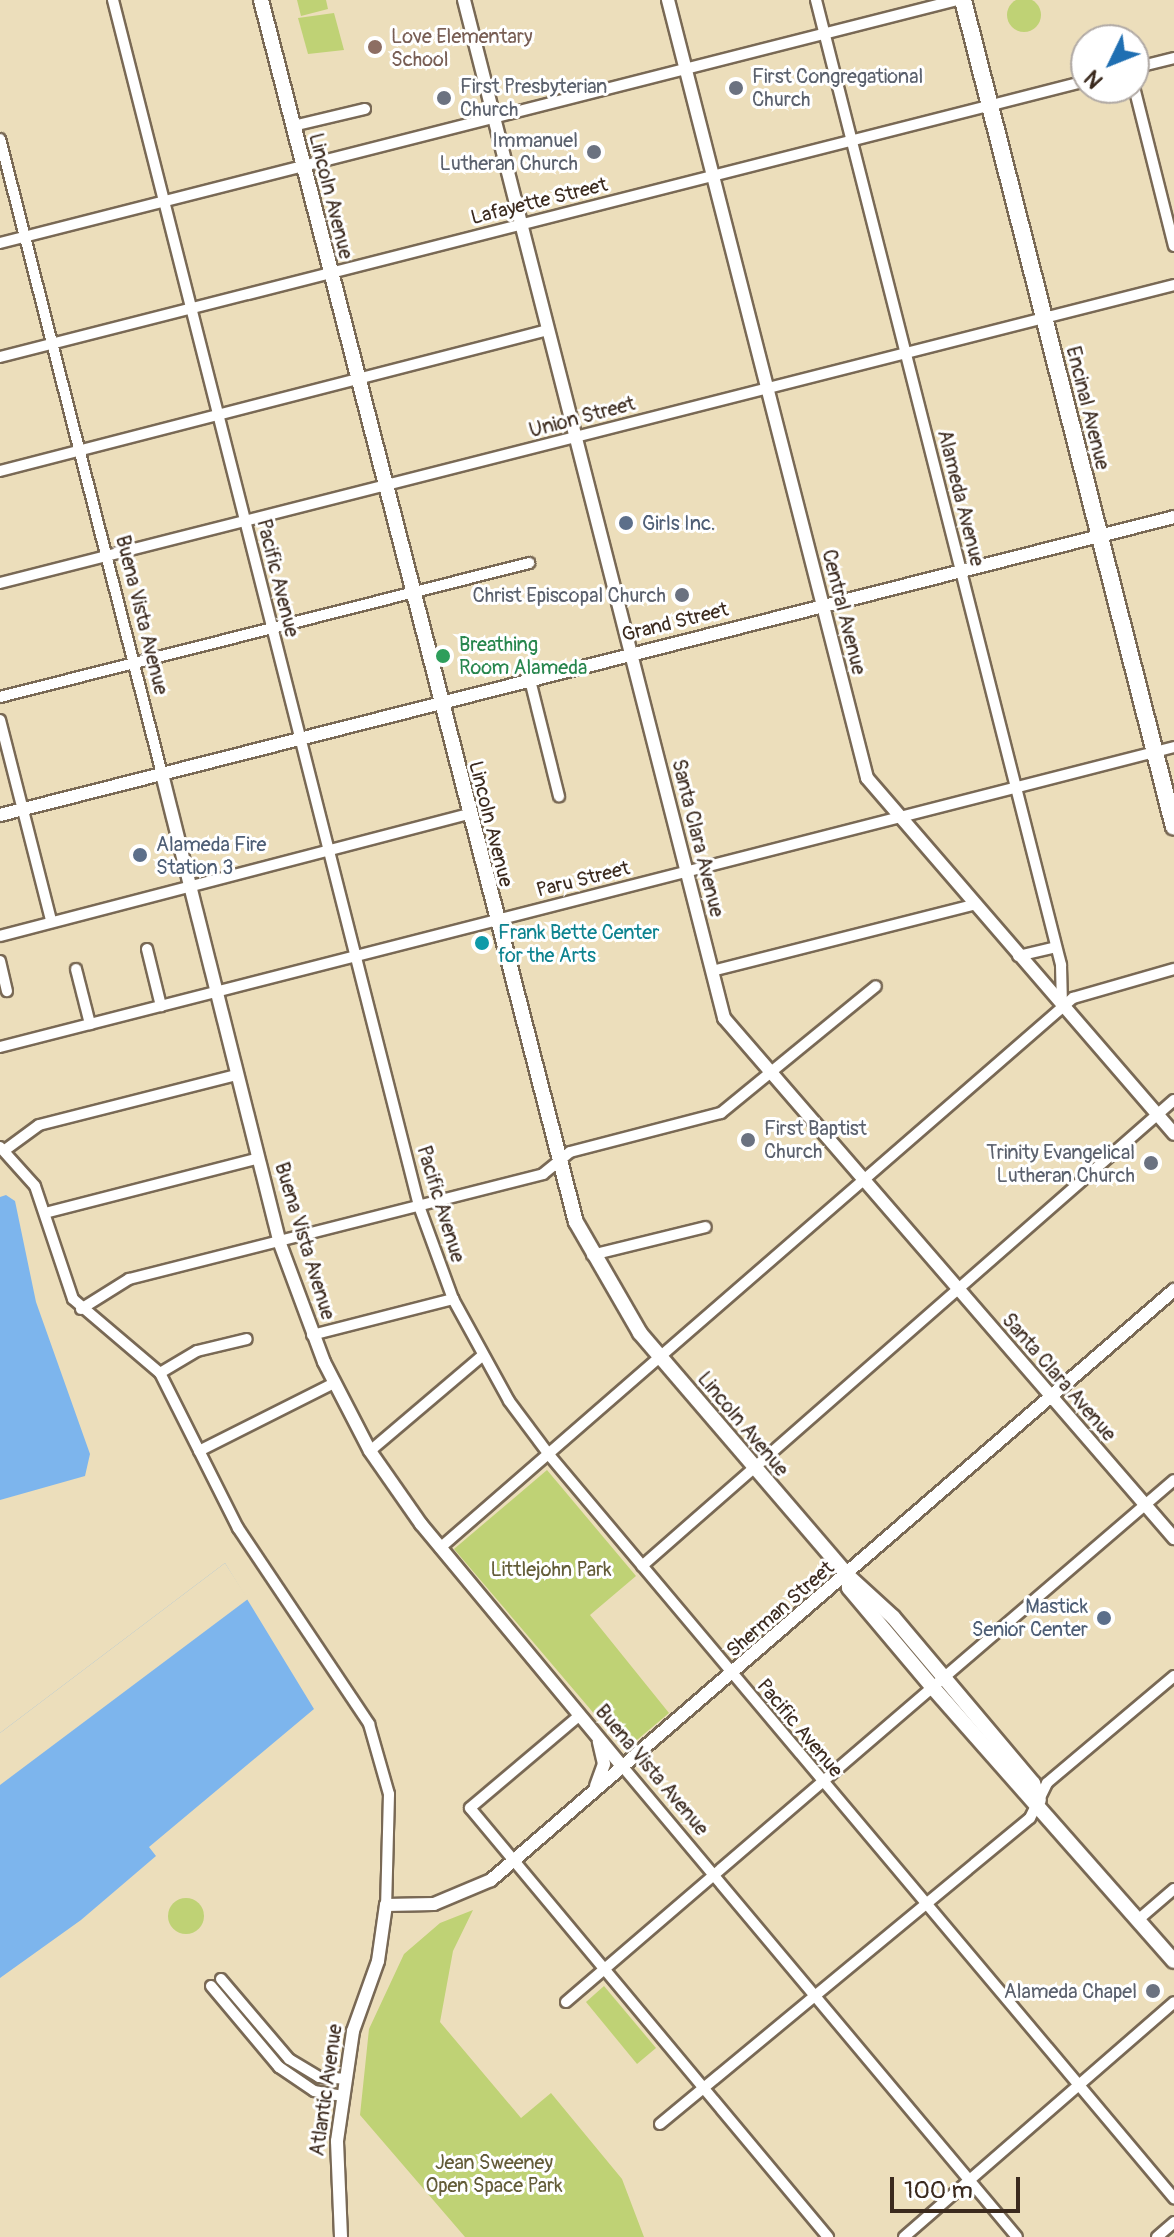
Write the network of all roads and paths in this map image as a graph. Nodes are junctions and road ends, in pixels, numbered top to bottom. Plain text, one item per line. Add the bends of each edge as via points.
1 (113, 0) edge
2 (261, 0) edge
3 (464, 0) edge
4 (668, 0) edge
5 (816, 0) edge
6 (960, 0) edge
7 (824, 33) junction
8 (1174, 58) edge
9 (1150, 64) edge
10 (685, 69) junction
11 (1070, 85) edge
12 (1138, 104) edge
13 (991, 105) junction
14 (365, 109) dead end
15 (494, 117) junction
16 (293, 126) junction
17 (0, 139) edge
18 (852, 140) junction
19 (303, 166) junction
20 (712, 175) junction
21 (164, 202) junction
22 (521, 224) junction
23 (25, 237) junction
24 (0, 243) edge
25 (1174, 246) edge
26 (330, 273) junction
27 (1174, 285) edge
28 (191, 308) junction
29 (1045, 318) junction
30 (548, 330) junction
31 (53, 344) junction
32 (906, 354) junction
33 (0, 357) edge
34 (357, 379) junction
35 (767, 389) junction
36 (219, 415) junction
37 (575, 438) junction
38 (79, 450) junction
39 (0, 471) edge
40 (384, 486) junction
41 (1174, 517) edge
42 (245, 520) junction
43 (1099, 536) junction
44 (106, 556) junction
45 (529, 563) dead end
46 (961, 570) junction
47 (0, 583) edge
48 (411, 593) junction
49 (822, 606) junction
50 (272, 628) junction
51 (631, 654) junction
52 (134, 663) junction
53 (530, 680) junction
54 (0, 697) edge
55 (440, 704) junction
56 (0, 720) edge
57 (301, 738) junction
58 (1174, 747) edge
59 (1155, 752) junction
60 (162, 774) junction
61 (1016, 788) junction
62 (559, 796) dead end
63 (22, 809) junction
64 (468, 814) junction
65 (0, 815) edge
66 (896, 818) junction
67 (1174, 827) edge
68 (329, 849) junction
69 (686, 870) junction
70 (189, 885) junction
71 (973, 905) junction
72 (51, 920) junction
73 (495, 920) junction
74 (0, 936) edge
75 (1056, 947) junction
76 (147, 949) dead end
77 (356, 955) junction
78 (1018, 956) junction
79 (0, 961) edge
80 (76, 969) dead end
81 (1174, 969) edge
82 (712, 971) junction
83 (876, 986) dead end
84 (7, 991) dead end
85 (216, 991) junction
86 (161, 1006) junction
87 (1062, 1007) junction
88 (90, 1024) junction
89 (0, 1047) edge
90 (237, 1075) junction
91 (767, 1075) junction
92 (1174, 1100) edge
93 (1157, 1115) junction
94 (1174, 1134) edge
95 (2, 1148) edge
96 (259, 1158) junction
97 (556, 1163) junction
98 (861, 1183) junction
99 (419, 1206) junction
100 (45, 1213) junction
101 (706, 1227) dead end
102 (279, 1241) junction
103 (592, 1255) junction
104 (956, 1290) junction
105 (1174, 1290) edge
106 (453, 1299) junction
107 (81, 1309) junction
108 (312, 1335) junction
109 (247, 1339) dead end
110 (482, 1356) junction
111 (661, 1359) junction
112 (160, 1373) junction
113 (334, 1383) junction
114 (1051, 1398) junction
115 (199, 1451) junction
116 (370, 1451) junction
117 (550, 1456) junction
118 (754, 1468) junction
119 (1174, 1480) edge
120 (1145, 1505) junction
121 (1174, 1538) edge
122 (440, 1548) junction
123 (642, 1566) junction
124 (848, 1576) junction
125 (733, 1676) junction
126 (1174, 1676) edge
127 (940, 1685) junction
128 (580, 1715) junction
129 (597, 1736) junction
130 (623, 1767) junction
131 (825, 1786) junction
132 (595, 1789) junction
133 (1039, 1800) junction
134 (514, 1860) junction
135 (716, 1878) junction
136 (1174, 1889) edge
137 (386, 1905) junction
138 (926, 1906) junction
139 (1139, 1919) junction
140 (1174, 1961) edge
141 (605, 1970) junction
142 (816, 1998) junction
143 (566, 2002) dead end
144 (1174, 2002) edge
145 (346, 2079) junction
146 (1077, 2086) junction
147 (705, 2090) junction
148 (343, 2096) junction
149 (660, 2124) dead end
150 (968, 2181) junction
151 (1174, 2198) edge
152 (1174, 2222) edge
153 (341, 2237) edge
154 (828, 2237) edge
155 (904, 2237) edge
156 (1017, 2237) edge
157 (1157, 2237) edge

1 - 21 street, Pacific Avenue
2 - 16 main road, Lincoln Avenue
3 - 15 street, Santa Clara Avenue
4 - 10 street, Central Avenue
5 - 7 street, Alameda Avenue
6 - 7 street
6 - 13 main road, Encinal Avenue
7 - 10 street
7 - 18 street, Alameda Avenue
8 - 9 street
10 - 15 street
10 - 20 street, Central Avenue
11 - 13 street, Lafayette Street
12 - 25 street
13 - 18 street, Lafayette Street
13 - 29 main road, Encinal Avenue
14 - 16 street
15 - 19 street
15 - 22 street, Santa Clara Avenue
16 - 19 main road, Lincoln Avenue
17 - 23 street, Buena Vista Avenue
18 - 20 street, Lafayette Street
18 - 32 street, Alameda Avenue
19 - 21 street
19 - 26 main road, Lincoln Avenue
20 - 22 street, Lafayette Street
20 - 35 street, Central Avenue
21 - 23 street
21 - 28 street, Pacific Avenue
22 - 26 street, Lafayette Street
22 - 30 street, Santa Clara Avenue
23 - 24 street
23 - 31 street, Buena Vista Avenue
26 - 28 street, Lafayette Street
26 - 34 main road, Lincoln Avenue
27 - 29 street, Union Street
28 - 31 street, Lafayette Street
28 - 36 street, Pacific Avenue
29 - 32 street, Union Street
29 - 43 main road, Encinal Avenue
30 - 34 street
30 - 37 street, Santa Clara Avenue
31 - 33 street, Lafayette Street
31 - 38 street, Buena Vista Avenue
32 - 35 street, Union Street
32 - 46 street, Alameda Avenue
34 - 36 street
34 - 40 main road, Lincoln Avenue
35 - 37 street, Union Street
35 - 49 street, Central Avenue
36 - 38 street
36 - 42 street, Pacific Avenue
37 - 40 street, Union Street
37 - 51 street, Santa Clara Avenue
38 - 39 street
38 - 44 street, Buena Vista Avenue
40 - 42 street, Union Street
40 - 48 main road, Lincoln Avenue
41 - 43 street, Grand Street
42 - 44 street, Union Street
42 - 50 street, Pacific Avenue
43 - 46 street, Grand Street
43 - 59 main road, Encinal Avenue
44 - 47 street, Union Street
44 - 52 street, Buena Vista Avenue
45 - 48 street
46 - 49 street, Grand Street
46 - 61 street, Alameda Avenue
48 - 50 street
48 - 55 main road, Lincoln Avenue
49 - 51 street, Grand Street
49 - 66 street, Central Avenue via 867,778
50 - 52 street
50 - 57 street, Pacific Avenue
51 - 53 street, Grand Street
51 - 69 street, Santa Clara Avenue
52 - 54 street
52 - 60 street, Buena Vista Avenue
53 - 55 street, Grand Street
53 - 62 street
55 - 57 street, Grand Street
55 - 64 main road, Lincoln Avenue
56 - 63 street
57 - 60 street, Grand Street
57 - 68 street, Pacific Avenue
58 - 59 street, Paru Street
59 - 61 street, Paru Street
59 - 67 main road, Encinal Avenue
60 - 63 street, Grand Street
60 - 70 street, Buena Vista Avenue
61 - 66 street, Paru Street
61 - 75 street, Alameda Avenue
63 - 65 street, Grand Street
63 - 72 street
64 - 68 street
64 - 73 main road, Lincoln Avenue
66 - 69 street, Paru Street
66 - 71 street, Central Avenue
68 - 70 street
68 - 77 street, Pacific Avenue
69 - 73 street, Paru Street
69 - 82 street, Santa Clara Avenue
70 - 72 street
70 - 85 street, Buena Vista Avenue
71 - 78 street, Central Avenue
71 - 82 street
72 - 74 street
73 - 77 street, Paru Street
73 - 97 main road, Lincoln Avenue
75 - 78 street
75 - 87 street, Alameda Avenue
76 - 86 street
77 - 85 street, Paru Street
77 - 99 street, Pacific Avenue
78 - 87 street, Central Avenue
79 - 84 street
80 - 88 street
81 - 87 street via 1081,993
82 - 91 street, Santa Clara Avenue via 728,1027
83 - 91 street
85 - 86 street, Paru Street
85 - 90 street, Buena Vista Avenue
86 - 88 street, Paru Street
87 - 93 street, Central Avenue
87 - 98 street
88 - 89 street, Paru Street
90 - 95 street via 39,1125
90 - 96 street, Buena Vista Avenue
91 - 97 street via 721,1113 570,1152
91 - 98 street, Santa Clara Avenue
92 - 93 street
93 - 94 street, Central Avenue
93 - 104 street
95 - 100 street via 27,1173
96 - 100 street
96 - 102 street, Buena Vista Avenue
97 - 99 street via 543,1174
97 - 103 main road, Lincoln Avenue
98 - 104 street, Santa Clara Avenue
98 - 111 street
99 - 102 street
99 - 106 street, Pacific Avenue
100 - 107 street via 64,1284
101 - 103 street
102 - 107 street via 114,1284
102 - 108 street, Buena Vista Avenue
103 - 111 main road, Lincoln Avenue
104 - 114 street, Santa Clara Avenue
104 - 118 street
105 - 114 street, Sherman Street
106 - 108 street
106 - 110 street, Pacific Avenue
107 - 112 street
108 - 113 street, Buena Vista Avenue
109 - 112 street via 197,1351
110 - 116 street
110 - 117 street, Pacific Avenue
111 - 117 street
111 - 118 main road, Lincoln Avenue
112 - 115 street
113 - 115 street
113 - 116 street, Buena Vista Avenue
114 - 120 street, Santa Clara Avenue
114 - 124 street, Sherman Street
115 - 137 street via 238,1528 379,1745 389,1794
116 - 122 street, Buena Vista Avenue
117 - 122 street
117 - 123 street, Pacific Avenue
118 - 123 street
118 - 124 main road, Lincoln Avenue
119 - 120 street
120 - 121 street, Santa Clara Avenue
120 - 127 street
122 - 128 street, Buena Vista Avenue
123 - 125 street, Pacific Avenue
124 - 125 street, Sherman Street
124 - 127 main road, Lincoln Avenue via 849,1588
125 - 130 street, Sherman Street
125 - 131 street, Pacific Avenue
126 - 133 street via 1047,1783
127 - 131 street
127 - 133 main road, Lincoln Avenue
128 - 129 street, Buena Vista Avenue
128 - 134 street via 470,1808
129 - 130 street, Buena Vista Avenue
129 - 132 street via 604,1764
130 - 132 street, Sherman Street
130 - 135 street, Buena Vista Avenue
131 - 135 street
131 - 138 street, Pacific Avenue
132 - 134 street, Sherman Street
133 - 138 street via 1030,1818
133 - 139 main road, Lincoln Avenue
134 - 137 street, Sherman Street via 458,1898
134 - 141 street
135 - 141 street
135 - 142 street, Buena Vista Avenue
136 - 139 street
137 - 145 street, Atlantic Avenue
138 - 142 street
138 - 146 street, Pacific Avenue
139 - 140 main road, Lincoln Avenue
141 - 143 street
141 - 147 street
142 - 147 street
142 - 150 street, Buena Vista Avenue
144 - 146 street
145 - 148 street, Atlantic Avenue
145 - 148 street via 319,2077 289,2059 216,1983 279,2067 314,2091
146 - 150 street
146 - 151 street, Pacific Avenue
147 - 149 street
147 - 154 street
148 - 153 street, Atlantic Avenue via 334,2174
150 - 155 street
150 - 156 street, Buena Vista Avenue
152 - 157 street

